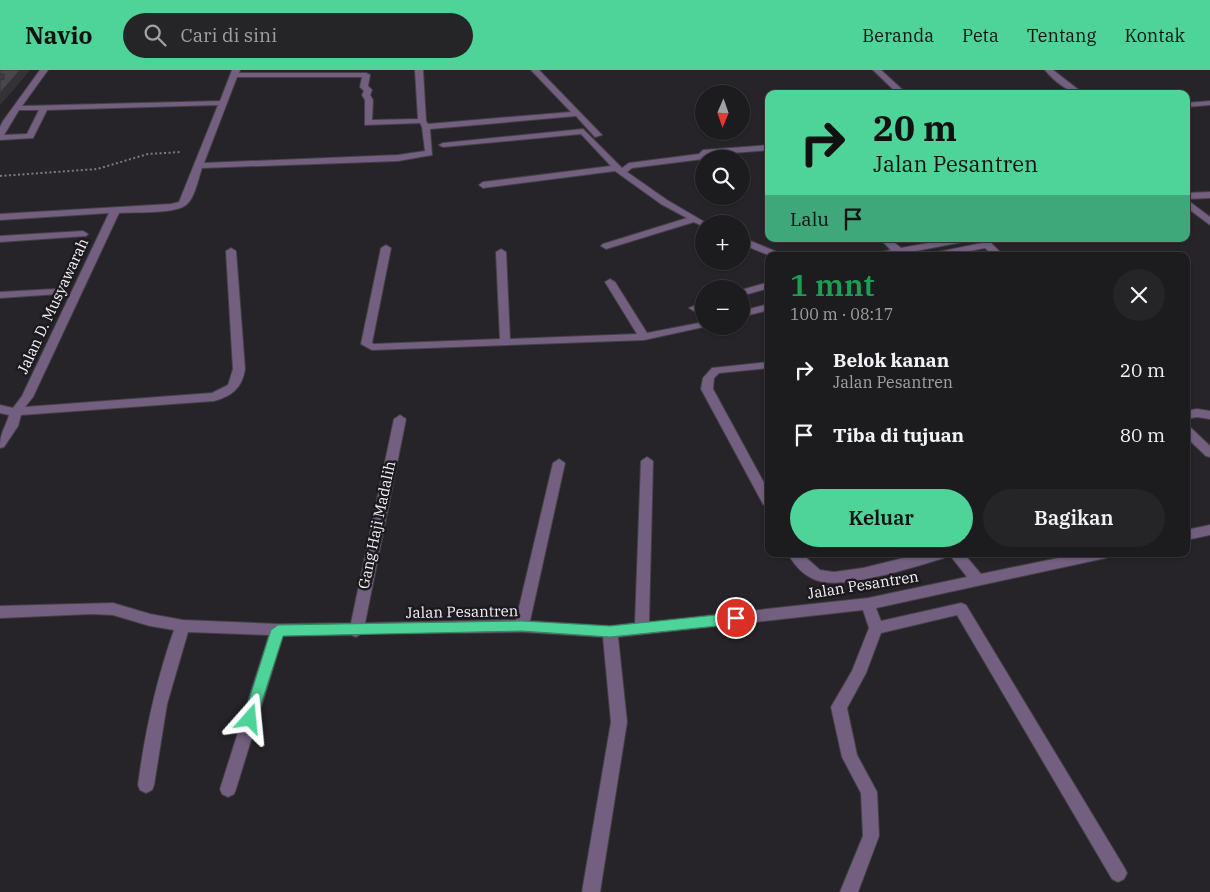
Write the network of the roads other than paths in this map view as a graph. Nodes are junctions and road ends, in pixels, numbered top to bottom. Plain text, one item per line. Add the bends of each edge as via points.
1 (44, 70) edge
2 (419, 70) edge
3 (535, 70) edge
4 (877, 70) edge
5 (1049, 70) edge
6 (235, 72) edge
7 (899, 90) edge
8 (1076, 90) edge
9 (223, 103) junction
10 (1210, 103) edge
11 (1190, 105) edge
12 (44, 107) junction
13 (16, 108) junction
14 (576, 114) junction
15 (4, 121) edge
16 (424, 124) junction
17 (0, 137) edge
18 (443, 144) dead end
19 (765, 147) edge
20 (198, 166) junction
21 (622, 169) junction
22 (484, 185) dead end
23 (1210, 194) edge
24 (1190, 196) edge
25 (1190, 205) edge
26 (115, 211) junction
27 (0, 217) edge
28 (694, 219) joint
29 (1210, 222) edge
30 (83, 234) dead end
31 (0, 240) edge
32 (888, 242) edge
33 (947, 242) edge
34 (986, 242) edge
35 (750, 244) edge
36 (606, 246) dead end
37 (386, 248) dead end
38 (231, 251) dead end
39 (898, 251) junction
40 (501, 252) dead end
41 (770, 252) edge
42 (893, 252) edge
43 (948, 252) edge
44 (996, 252) edge
45 (610, 282) dead end
46 (765, 285) edge
47 (750, 290) edge
48 (55, 292) dead end
49 (0, 295) edge
50 (765, 308) edge
51 (750, 312) edge
52 (695, 327) edge
53 (644, 337) junction
54 (505, 340) junction
55 (765, 365) edge
56 (0, 409) edge
57 (16, 412) junction
58 (1190, 415) edge
59 (1210, 415) edge
60 (400, 420) dead end
61 (1190, 434) edge
62 (0, 444) edge
63 (1210, 453) edge
64 (647, 461) dead end
65 (559, 464) dead end
66 (765, 497) edge
67 (1210, 530) edge
68 (1190, 534) edge
69 (796, 557) edge
70 (925, 557) edge
71 (958, 557) edge
72 (1087, 557) edge
73 (978, 581) junction
74 (868, 604) junction
75 (0, 612) edge
76 (183, 626) junction
77 (522, 626) junction
78 (642, 628) junction
79 (876, 628) junction
80 (278, 630) junction
81 (356, 631) junction
82 (610, 632) junction
83 (146, 785) dead end
84 (228, 789) dead end
85 (1118, 873) dead end
86 (591, 892) edge
87 (849, 892) edge

1 - 13 street
2 - 16 street
3 - 14 street
4 - 7 street
5 - 8 street via 1057,80
6 - 9 street
6 - 16 street via 366,75 368,123
9 - 12 street
9 - 20 street
10 - 11 street
12 - 13 street
12 - 17 street via 30,136
13 - 15 street
14 - 16 street
14 - 21 street
15 - 17 street
16 - 20 street via 428,153 418,156
18 - 21 street via 583,131
19 - 21 street via 703,153 703,156
20 - 26 street via 182,204
21 - 22 street
21 - 28 street via 664,202
23 - 24 street
25 - 29 street
26 - 27 street
26 - 57 street, Jalan D. Musyawarah via 27,397
28 - 36 street
30 - 31 street
32 - 39 street
33 - 39 street
34 - 43 street
34 - 44 street
35 - 41 street
37 - 54 street via 366,344 380,348
38 - 57 street via 239,369 238,382 230,391 214,396
39 - 42 street
40 - 54 street
45 - 53 street
46 - 47 street
48 - 49 street
50 - 51 street
52 - 53 street
53 - 54 street
55 - 66 street via 716,370 707,379 707,389
56 - 57 street
57 - 62 street via 12,426
58 - 59 street
60 - 81 street, Gang Haji Madalih
61 - 63 street
64 - 78 street
65 - 77 street
67 - 68 street
69 - 70 street via 818,576 832,578
71 - 73 street
72 - 73 street, Jalan Pesantren
73 - 74 street, Jalan Pesantren
74 - 78 street, Jalan Pesantren
74 - 79 street
75 - 76 street, Jalan Pesantren via 113,609
76 - 80 street, Jalan Pesantren
76 - 83 street via 152,734
77 - 81 street, Jalan Pesantren
77 - 82 street, Jalan Pesantren
78 - 82 street, Jalan Pesantren
79 - 85 street via 961,609
79 - 87 street via 859,673 840,707 842,732 850,757 869,792 870,812 870,836
80 - 81 street, Jalan Pesantren
80 - 84 street
82 - 86 street via 619,722

